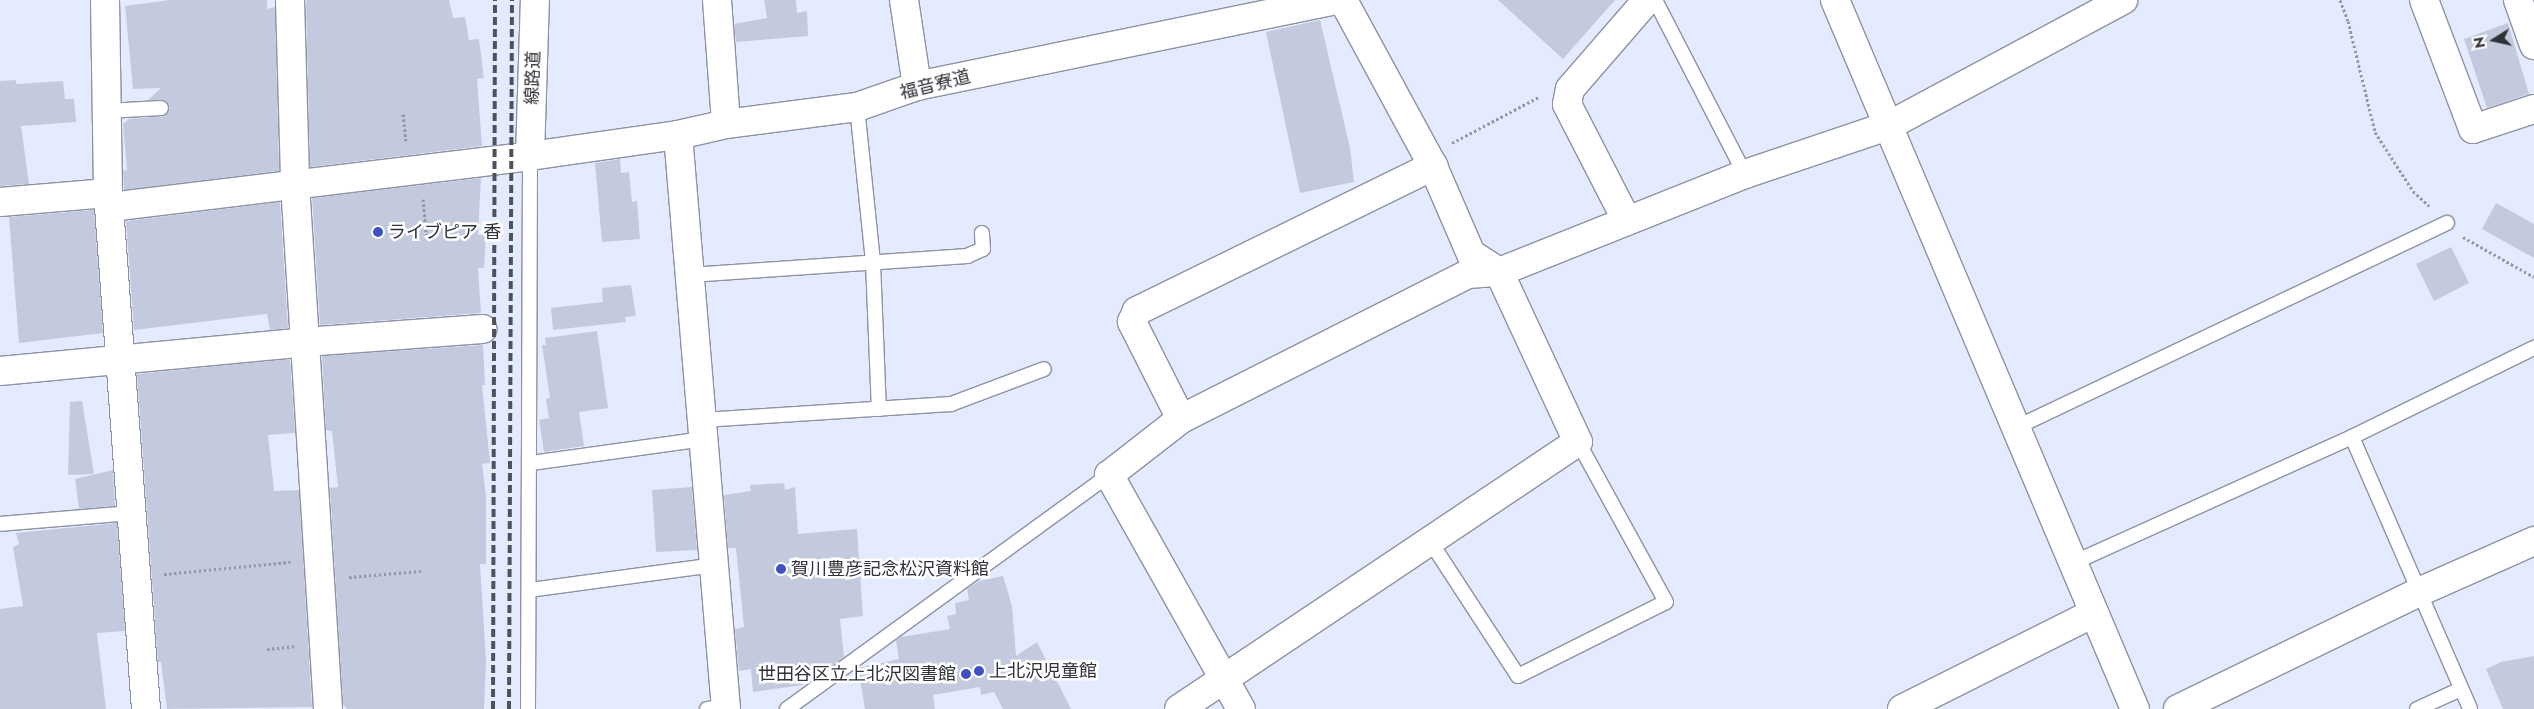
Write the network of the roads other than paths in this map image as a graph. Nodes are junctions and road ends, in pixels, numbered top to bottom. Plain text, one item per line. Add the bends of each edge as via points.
1 (105, 0) edge
2 (290, 0) edge
3 (535, 0) edge
4 (717, 0) edge
5 (904, 0) edge
6 (1337, 0) edge
7 (1344, 0) edge
8 (1647, 0) edge
9 (1655, 0) edge
10 (1835, 0) edge
11 (2123, 0) edge
12 (2424, 0) edge
13 (2518, 0) edge
14 (2534, 44) edge
15 (917, 86) junction
16 (161, 108) dead end
17 (857, 108) junction
18 (2534, 109) edge
19 (107, 111) junction
20 (726, 124) junction
21 (1888, 126) junction
22 (678, 135) junction
23 (530, 156) junction
24 (1430, 161) junction
25 (1745, 174) junction
26 (295, 184) junction
27 (109, 200) junction
28 (0, 202) edge
29 (1626, 219) junction
30 (2447, 223) road end
31 (982, 233) dead end
32 (873, 262) junction
33 (1499, 272) junction
34 (690, 275) junction
35 (483, 329) dead end
36 (305, 342) junction
37 (2534, 348) edge
38 (121, 358) junction
39 (1044, 369) dead end
40 (0, 371) edge
41 (879, 409) junction
42 (1181, 419) junction
43 (2016, 426) junction
44 (703, 430) junction
45 (2352, 437) junction
46 (1578, 442) junction
47 (531, 463) junction
48 (1109, 475) junction
49 (131, 512) junction
50 (0, 524) edge
51 (1430, 541) junction
52 (2534, 541) edge
53 (2075, 562) junction
54 (714, 566) junction
55 (530, 590) junction
56 (2419, 592) junction
57 (2094, 613) junction
58 (1224, 680) junction
59 (2461, 689) junction
60 (720, 708) edge
61 (146, 709) edge
62 (328, 709) edge
63 (528, 709) edge
64 (787, 709) edge
65 (1179, 709) edge
66 (1241, 709) edge
67 (1902, 709) edge
68 (2135, 709) edge
69 (2178, 709) edge
70 (2417, 709) edge
71 (2470, 709) edge

1 - 19 street
2 - 26 street
3 - 23 street, 線路道
4 - 20 street
5 - 15 street
6 - 15 street, 福音寮道
7 - 24 street
8 - 29 street via 1570,89 1567,104
9 - 25 lane
10 - 21 street
11 - 21 street
12 - 18 street via 2473,130
13 - 14 street
15 - 17 street, 福音寮道
16 - 19 lane
17 - 20 street, 福音寮道
17 - 32 lane
19 - 27 street
20 - 22 street, 福音寮道
21 - 25 street
21 - 43 street
22 - 23 street, 福音寮道
22 - 34 street
23 - 26 street, 福音寮道
23 - 47 lane
24 - 33 street via 1471,254
24 - 42 street via 1136,311 1132,322
25 - 29 street
26 - 27 street, 福音寮道
26 - 36 street
27 - 28 street, 福音寮道
27 - 38 street
29 - 33 street
30 - 43 lane
31 - 32 lane via 983,250 967,256
32 - 34 lane
32 - 41 lane
33 - 42 street via 1468,274
33 - 46 street
34 - 44 street
35 - 36 street
36 - 38 street
36 - 62 street
37 - 45 lane
38 - 40 street
38 - 49 street
39 - 41 lane via 951,404
41 - 44 lane
42 - 48 street
43 - 53 street
44 - 47 lane
44 - 54 street
45 - 53 lane
45 - 56 lane
46 - 51 street
46 - 51 lane via 1666,602 1518,676
47 - 55 lane
48 - 58 street
48 - 64 lane
49 - 50 lane
49 - 61 street
51 - 58 street
52 - 56 street
53 - 57 street
54 - 55 lane
54 - 60 street
55 - 63 lane
56 - 59 lane
56 - 69 street
57 - 67 street
57 - 68 street
58 - 65 street
58 - 66 street
59 - 70 lane
59 - 71 lane

